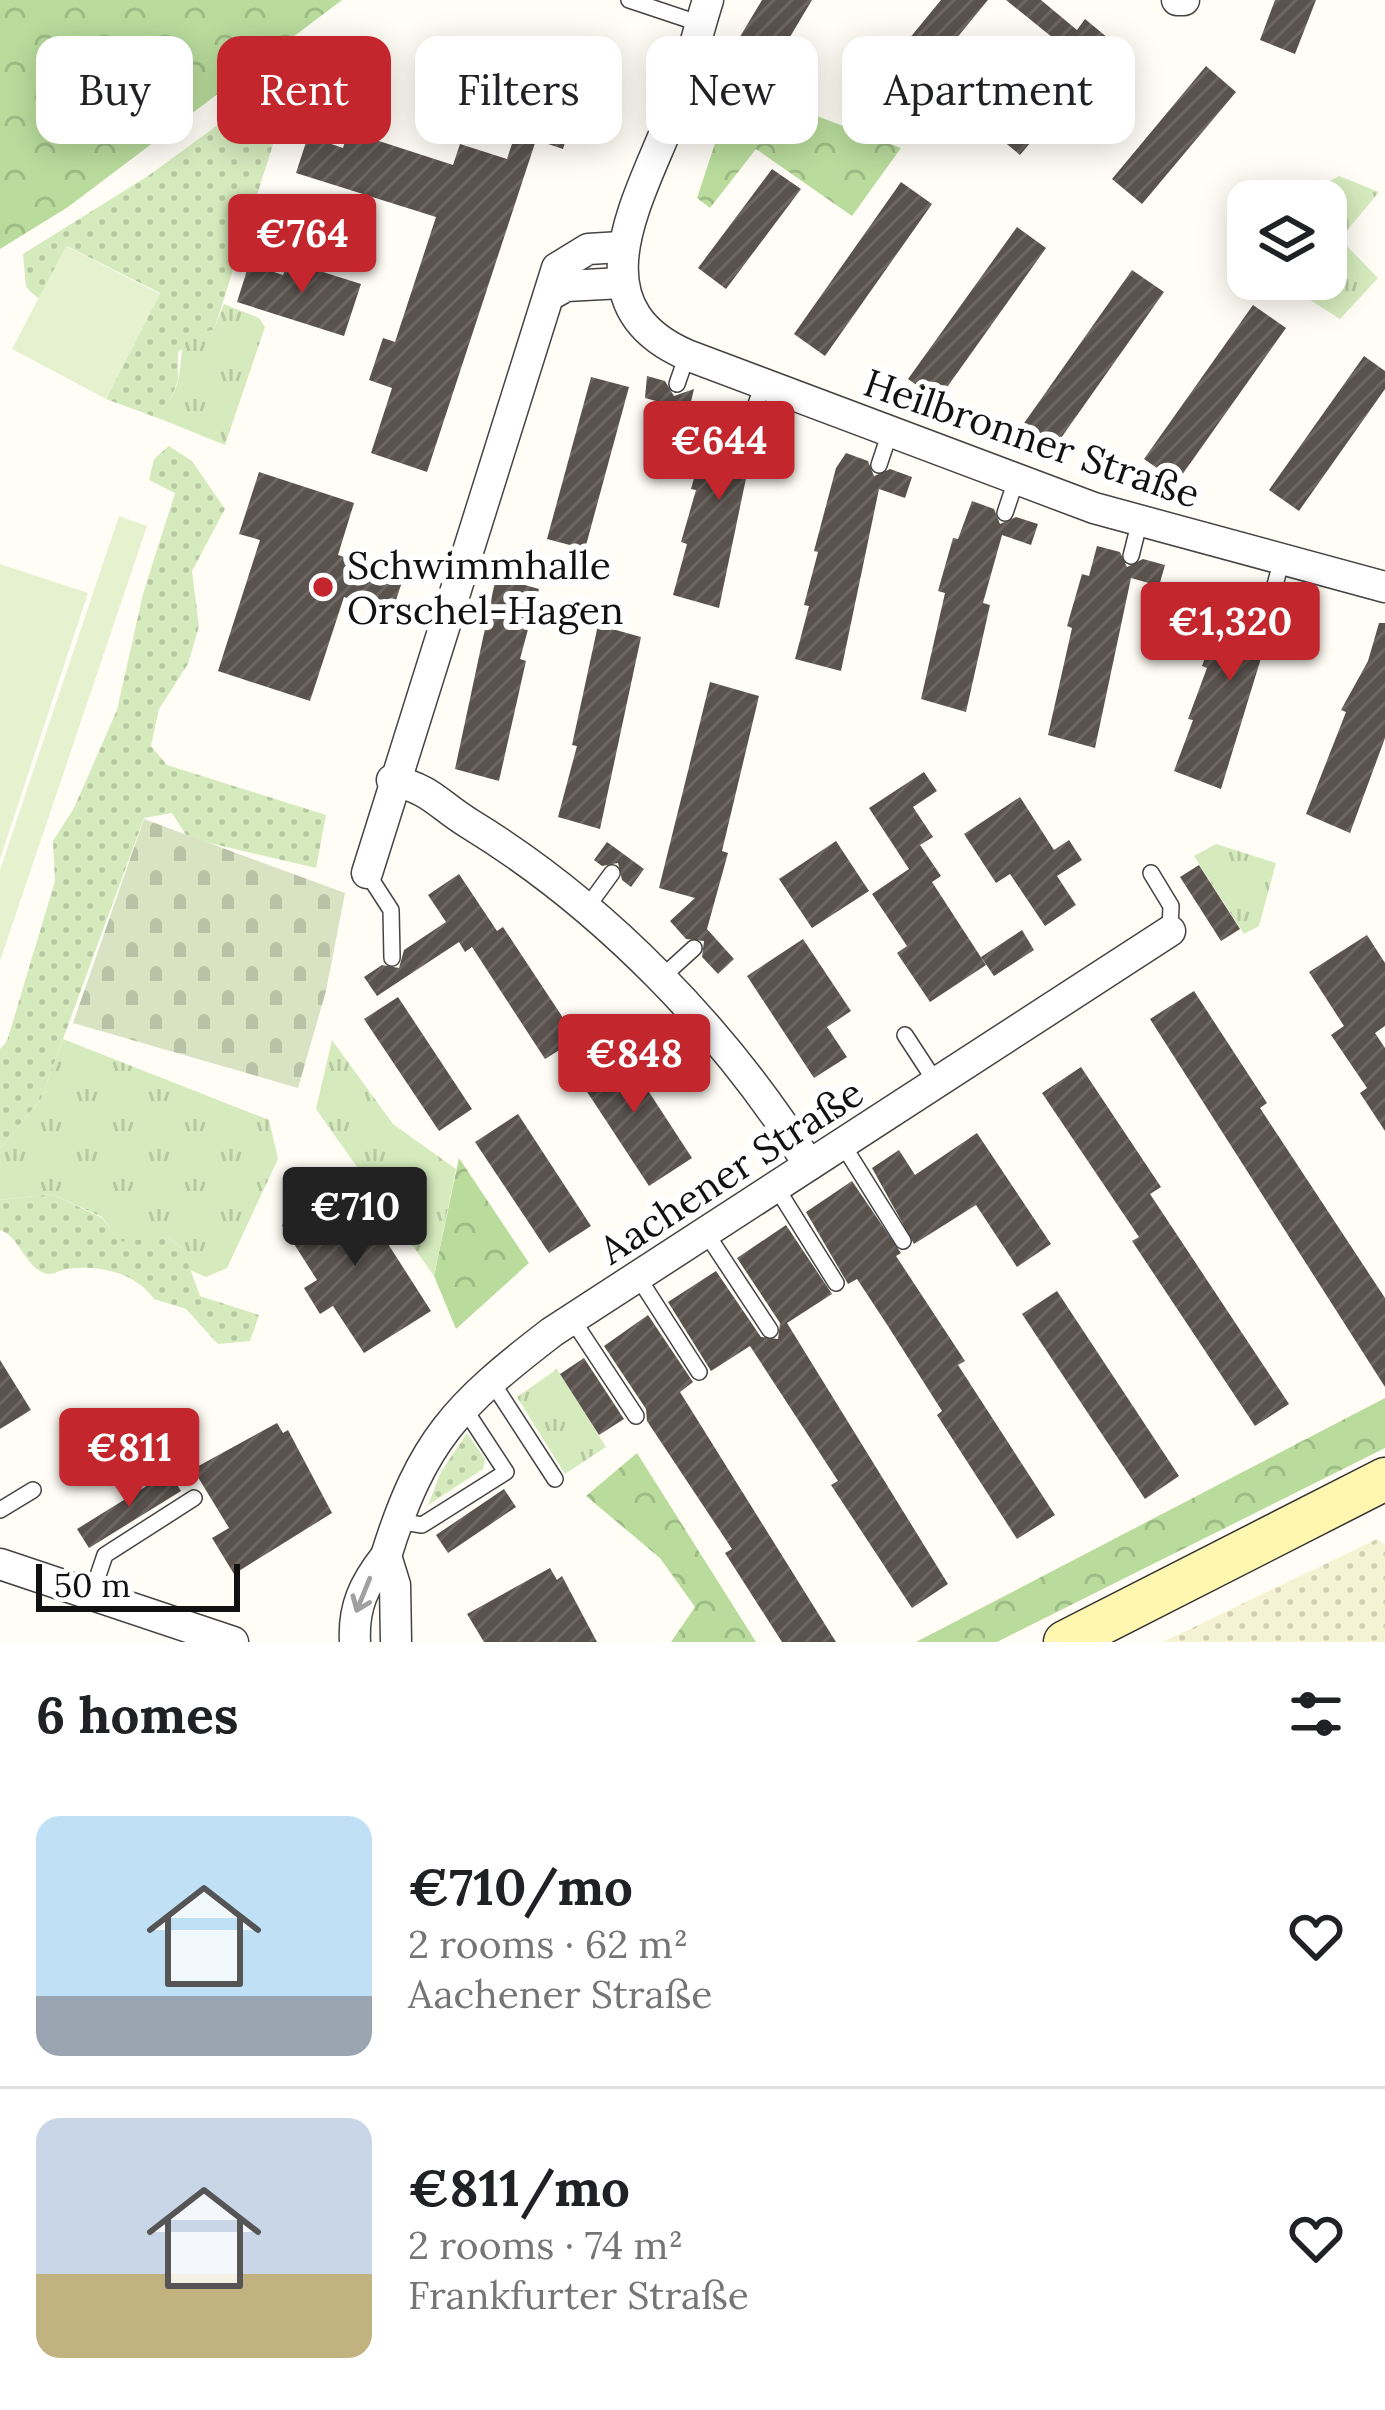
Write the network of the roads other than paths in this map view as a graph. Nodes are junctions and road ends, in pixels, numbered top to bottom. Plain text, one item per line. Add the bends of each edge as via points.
1 (629, 0) edge
2 (704, 12) edge
3 (621, 247) junction
4 (622, 283) junction
5 (550, 295) junction
6 (764, 384) junction
7 (752, 416) dead end
8 (890, 432) junction
9 (879, 465) dead end
10 (1016, 480) junction
11 (1005, 512) dead end
12 (1140, 520) junction
13 (1131, 556) dead end
14 (1282, 559) junction
15 (1385, 587) edge
16 (1273, 596) dead end
17 (392, 780) junction
18 (367, 873) joint
19 (612, 873) dead end
20 (1151, 873) dead end
21 (585, 910) junction
22 (1171, 919) joint
23 (694, 948) dead end
24 (392, 958) dead end
25 (661, 978) junction
26 (905, 1035) dead end
27 (937, 1084) junction
28 (843, 1145) junction
29 (809, 1165) junction
30 (776, 1187) junction
31 (706, 1233) junction
32 (903, 1241) dead end
33 (638, 1277) junction
34 (836, 1283) dead end
35 (572, 1319) junction
36 (770, 1330) dead end
37 (699, 1372) dead end
38 (490, 1379) junction
39 (462, 1405) junction
40 (636, 1416) dead end
41 (555, 1479) dead end
42 (1385, 1479) edge
43 (33, 1490) dead end
44 (194, 1498) dead end
45 (0, 1510) edge
46 (397, 1521) junction
47 (386, 1556) junction
48 (0, 1564) edge
49 (92, 1593) junction
50 (232, 1642) edge
51 (356, 1642) edge
52 (396, 1642) edge
53 (1065, 1642) edge

1 - 2 lane
2 - 3 street
3 - 4 street
3 - 5 street via 570,256 557,268
4 - 5 street via 566,286
4 - 6 street, Heilbronner Straße via 642,327 682,370
5 - 17 street
6 - 7 lane
6 - 8 street, Heilbronner Straße
8 - 9 lane
8 - 10 street, Heilbronner Straße
10 - 11 lane
10 - 12 street, Heilbronner Straße
12 - 13 lane
12 - 14 street, Heilbronner Straße
14 - 15 street, Heilbronner Straße
14 - 16 lane
17 - 18 street
17 - 21 street via 429,790
18 - 24 lane via 391,910
19 - 21 lane
20 - 22 lane
21 - 25 street
22 - 27 street, Aachener Straße
23 - 25 lane
25 - 29 street
26 - 27 lane
27 - 28 street, Aachener Straße
28 - 29 street, Aachener Straße
28 - 32 lane
29 - 30 street, Aachener Straße
30 - 31 street, Aachener Straße
30 - 34 lane
31 - 33 street, Aachener Straße
31 - 36 lane
33 - 35 street, Aachener Straße
33 - 37 lane
35 - 38 street, Aachener Straße
35 - 40 lane
38 - 39 street, Aachener Straße
38 - 41 lane
39 - 46 street, Aachener Straße via 423,1458
39 - 46 lane via 506,1472 422,1525
42 - 53 main road
43 - 45 lane
44 - 49 lane via 105,1555
46 - 47 street, Aachener Straße
47 -> 51 street, Aachener Straße via 365,1582
47 - 52 street, Aachener Straße
48 - 49 street
49 - 50 street

